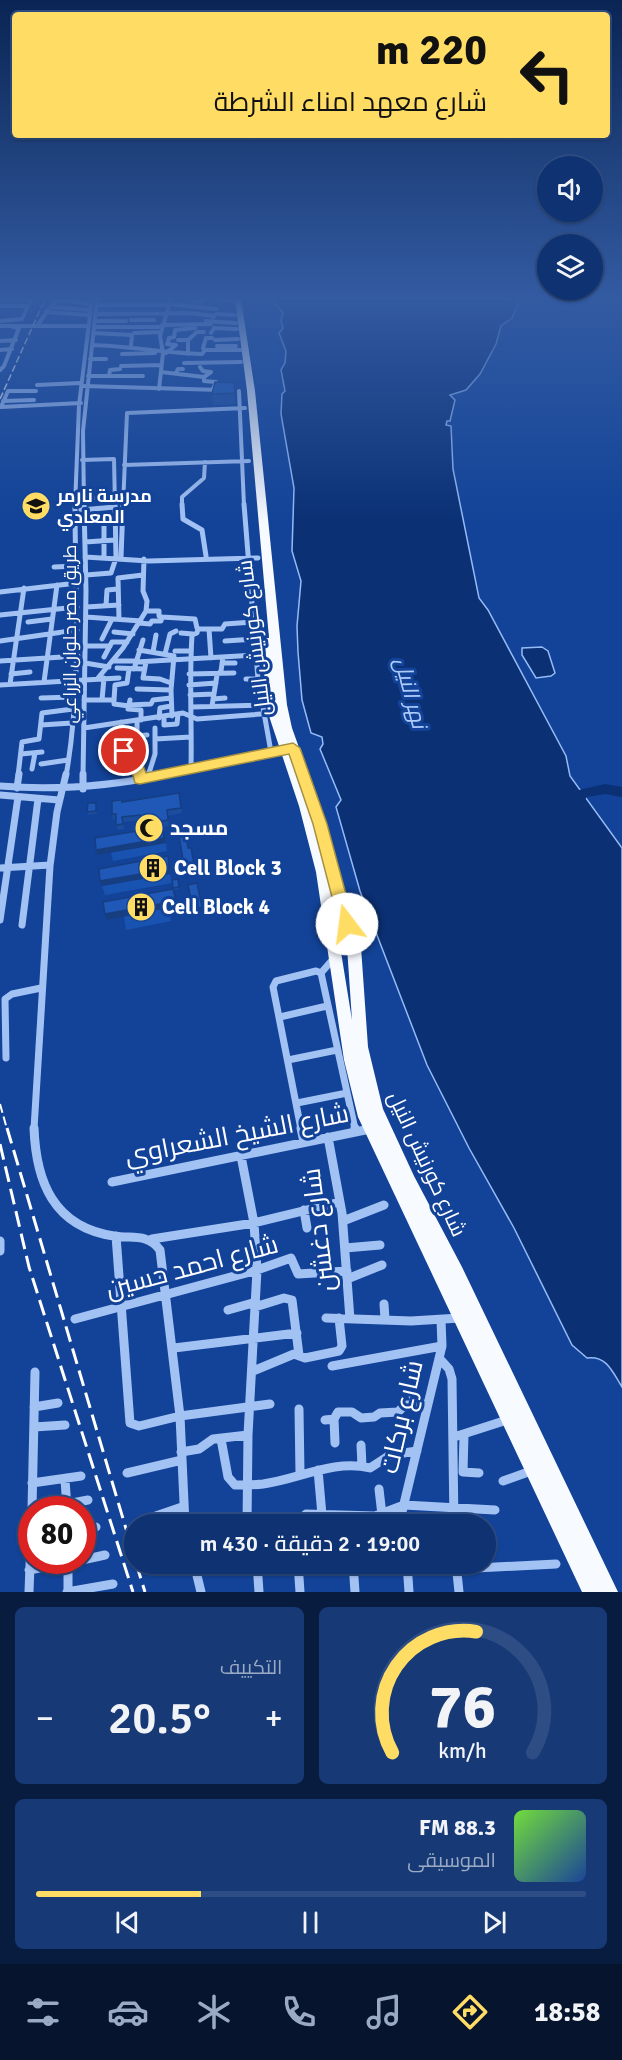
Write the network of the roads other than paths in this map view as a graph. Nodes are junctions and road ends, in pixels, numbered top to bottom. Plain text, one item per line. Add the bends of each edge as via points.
1 (81, 373) edge
2 (161, 373) edge
3 (194, 373) edge
4 (211, 373) edge
5 (243, 373) edge
6 (88, 376) joint
7 (109, 376) joint
8 (119, 376) joint
9 (130, 376) junction
10 (143, 376) dead end
11 (39, 378) dead end
12 (204, 379) junction
13 (80, 385) junction
14 (87, 386) junction
15 (36, 388) junction
16 (129, 388) junction
17 (159, 389) junction
18 (201, 390) junction
19 (213, 390) junction
20 (245, 391) junction
21 (34, 400) junction
22 (3, 401) junction
23 (85, 403) junction
24 (78, 404) junction
25 (32, 407) junction
26 (1, 408) edge
27 (242, 408) junction
28 (250, 423) junction
29 (245, 461) junction
30 (205, 462) junction
31 (80, 464) junction
32 (124, 465) junction
33 (115, 496) junction
34 (83, 499) junction
35 (115, 507) junction
36 (75, 510) junction
37 (83, 510) junction
38 (115, 519) junction
39 (104, 520) junction
40 (84, 522) junction
41 (115, 540) junction
42 (104, 541) junction
43 (84, 542) junction
44 (206, 556) junction
45 (253, 556) junction
46 (85, 557) junction
47 (104, 557) junction
48 (118, 558) junction
49 (144, 559) junction
50 (77, 566) junction
51 (54, 567) dead end
52 (86, 575) junction
53 (143, 575) junction
54 (77, 584) junction
55 (57, 585) junction
56 (24, 588) junction
57 (118, 589) junction
58 (77, 591) junction
59 (86, 591) junction
60 (0, 592) edge
61 (118, 605) junction
62 (106, 606) junction
63 (77, 607) junction
64 (86, 607) junction
65 (54, 609) junction
66 (146, 612) junction
67 (20, 613) junction
68 (0, 615) edge
69 (86, 617) junction
70 (162, 617) junction
71 (52, 619) junction
72 (112, 619) junction
73 (119, 619) junction
74 (28, 622) dead end
75 (254, 622) junction
76 (142, 623) junction
77 (198, 629) junction
78 (209, 629) junction
79 (77, 630) junction
80 (114, 632) dead end
81 (134, 632) junction
82 (50, 634) junction
83 (193, 634) junction
84 (156, 635) dead end
85 (16, 639) junction
86 (102, 639) dead end
87 (255, 639) junction
88 (0, 641) edge
89 (225, 641) dead end
90 (126, 644) junction
91 (85, 646) junction
92 (110, 646) junction
93 (141, 646) junction
94 (210, 648) junction
95 (219, 648) dead end
96 (190, 651) junction
97 (153, 652) junction
98 (165, 654) junction
99 (85, 655) junction
100 (257, 655) junction
101 (77, 656) junction
102 (175, 656) junction
103 (104, 657) dead end
104 (47, 658) junction
105 (211, 658) junction
106 (13, 660) junction
107 (190, 660) junction
108 (223, 660) junction
109 (0, 661) edge
110 (123, 662) junction
111 (136, 662) junction
112 (85, 663) junction
113 (235, 663) dead end
114 (112, 664) junction
115 (145, 666) junction
116 (131, 669) junction
117 (30, 672) dead end
118 (218, 673) junction
119 (234, 673) dead end
120 (11, 674) junction
121 (189, 674) junction
122 (101, 678) junction
123 (119, 678) dead end
124 (246, 679) dead end
125 (258, 679) junction
126 (84, 680) junction
127 (75, 681) junction
128 (225, 681) dead end
129 (44, 682) junction
130 (216, 682) junction
131 (10, 684) junction
132 (0, 685) edge
133 (189, 685) junction
134 (171, 687) junction
135 (137, 689) dead end
136 (190, 695) junction
137 (214, 696) junction
138 (74, 697) junction
139 (41, 698) dead end
140 (171, 698) junction
141 (225, 698) dead end
142 (84, 700) junction
143 (102, 700) junction
144 (114, 700) junction
145 (129, 704) junction
146 (261, 705) junction
147 (171, 706) junction
148 (212, 706) junction
149 (192, 707) junction
150 (73, 709) junction
151 (268, 713) junction
152 (175, 715) junction
153 (191, 717) junction
154 (161, 718) junction
155 (139, 721) junction
156 (121, 722) junction
157 (72, 723) junction
158 (41, 725) junction
159 (84, 728) junction
160 (155, 728) dead end
161 (147, 735) dead end
162 (191, 737) junction
163 (155, 739) junction
164 (283, 750) junction
165 (21, 754) junction
166 (68, 760) junction
167 (41, 764) dead end
168 (191, 768) junction
169 (32, 769) dead end
170 (148, 777) junction
171 (140, 779) junction
172 (0, 786) edge
173 (17, 788) junction
174 (82, 789) junction
175 (63, 790) junction
176 (0, 795) edge
177 (18, 797) junction
178 (38, 799) junction
179 (59, 800) junction
180 (50, 865) junction
181 (29, 866) junction
182 (4, 868) edge
183 (0, 920) edge
184 (22, 925) dead end
185 (352, 940) junction
186 (335, 956) junction
187 (357, 966) junction
188 (321, 973) junction
189 (41, 988) junction
190 (327, 1006) junction
191 (280, 1017) junction
192 (336, 1050) junction
193 (6, 1058) dead end
194 (288, 1060) junction
195 (347, 1093) junction
196 (297, 1103) junction
197 (371, 1129) junction
198 (356, 1132) junction
199 (328, 1137) junction
200 (304, 1142) junction
201 (241, 1156) junction
202 (112, 1182) dead end
203 (340, 1202) junction
204 (384, 1205) dead end
205 (304, 1210) junction
206 (343, 1221) junction
207 (254, 1223) junction
208 (307, 1228) dead end
209 (116, 1236) junction
210 (152, 1239) junction
211 (0, 1241) edge
212 (380, 1245) dead end
213 (345, 1248) junction
214 (0, 1251) edge
215 (382, 1264) dead end
216 (257, 1270) junction
217 (347, 1275) junction
218 (166, 1294) junction
219 (256, 1304) junction
220 (384, 1304) dead end
221 (121, 1307) junction
222 (228, 1310) dead end
223 (326, 1318) dead end
224 (339, 1318) junction
225 (350, 1318) junction
226 (463, 1318) junction
227 (75, 1319) dead end
228 (385, 1319) junction
229 (441, 1320) junction
230 (297, 1333) junction
231 (254, 1338) junction
232 (442, 1346) junction
233 (174, 1348) junction
234 (299, 1355) junction
235 (439, 1358) junction
236 (332, 1366) dead end
237 (253, 1371) junction
238 (35, 1372) dead end
239 (411, 1390) dead end
240 (58, 1403) dead end
241 (270, 1404) dead end
242 (416, 1404) junction
243 (428, 1404) junction
244 (250, 1406) junction
245 (34, 1407) junction
246 (299, 1409) dead end
247 (180, 1416) junction
248 (511, 1419) junction
249 (65, 1425) dead end
250 (34, 1427) junction
251 (248, 1435) junction
252 (459, 1436) junction
253 (221, 1438) junction
254 (335, 1443) dead end
255 (360, 1445) dead end
256 (417, 1451) junction
257 (182, 1456) junction
258 (362, 1466) junction
259 (318, 1470) junction
260 (535, 1470) junction
261 (127, 1473) dead end
262 (479, 1473) dead end
263 (300, 1474) junction
264 (81, 1476) dead end
265 (65, 1479) junction
266 (503, 1481) dead end
267 (32, 1483) junction
268 (246, 1486) junction
269 (379, 1489) dead end
270 (32, 1496) edge
271 (66, 1496) edge
272 (404, 1505) junction
273 (182, 1507) junction
274 (454, 1508) junction
275 (495, 1510) dead end
276 (163, 1514) edge
277 (183, 1514) edge
278 (247, 1514) edge
279 (322, 1514) edge
280 (382, 1514) edge
281 (384, 1514) edge
282 (403, 1514) edge
283 (454, 1514) edge
284 (105, 1555) dead end
285 (96, 1557) edge
286 (556, 1564) dead end
287 (496, 1565) edge
288 (29, 1574) edge
289 (68, 1574) edge
290 (197, 1574) edge
291 (258, 1574) edge
292 (299, 1574) edge
293 (354, 1574) edge
294 (407, 1574) edge
295 (458, 1574) edge
296 (112, 1584) dead end
297 (29, 1592) edge
298 (68, 1592) edge
299 (201, 1592) edge
300 (259, 1592) edge
301 (300, 1592) edge
302 (355, 1592) edge
303 (409, 1592) edge
304 (459, 1592) edge
305 (593, 1592) edge
306 (608, 1592) edge

1 - 13 street, طريق مصر حلوان الزراعي
2 - 17 street
3 - 12 street
4 - 12 street
5 - 20 highway, شارع كورنيش النيل
6 - 7 street
6 - 14 street, طريق مصر حلوان الزراعي
7 - 8 street
8 - 9 street
9 - 10 street
9 - 16 street
11 - 15 street
12 - 18 street
12 - 19 street via 216,381
13 - 14 street
13 - 15 street
13 - 24 street, طريق مصر حلوان الزراعي
14 - 16 street
14 - 23 street, طريق مصر حلوان الزراعي
15 - 21 street
15 - 22 street via 9,391
16 - 17 street
17 - 18 street
18 - 19 street
19 - 20 street
20 - 27 highway, شارع كورنيش النيل
20 - 28 highway, شارع كورنيش النيل
21 - 22 street
21 - 25 street
22 - 26 street
23 - 24 street
23 - 31 street, طريق مصر حلوان الزراعي
24 - 25 street
24 - 31 street, طريق مصر حلوان الزراعي
25 - 26 street
27 - 28 highway, شارع كورنيش النيل
27 - 29 street
27 - 32 street via 128,412
28 - 29 highway, شارع كورنيش النيل
28 - 164 highway, شارع كورنيش النيل via 283,717
29 - 30 street
29 - 45 highway, شارع كورنيش النيل
30 - 32 street
30 - 44 street via 204,478 182,497 183,519 202,530
31 - 33 street via 114,459
31 - 34 street, طريق مصر حلوان الزراعي
31 - 36 street, طريق مصر حلوان الزراعي
32 - 48 street
33 - 34 street
33 - 35 street
34 - 37 street, طريق مصر حلوان الزراعي
35 - 37 street
35 - 38 street
36 - 37 street
36 - 50 street, طريق مصر حلوان الزراعي
37 - 40 street, طريق مصر حلوان الزراعي
38 - 39 street
38 - 41 street
39 - 40 street
39 - 42 street
40 - 43 street, طريق مصر حلوان الزراعي
41 - 42 street
41 - 48 street
42 - 43 street
42 - 47 street
43 - 46 street, طريق مصر حلوان الزراعي
44 - 45 street
44 - 49 street
45 - 49 street
45 - 75 street
45 - 151 highway, شارع كورنيش النيل
46 - 47 street
46 - 52 street, طريق مصر حلوان الزراعي
47 - 48 street
48 - 49 street
48 - 52 street via 111,573
49 - 53 street
50 - 51 street
50 - 54 street, طريق مصر حلوان الزراعي
52 - 59 street, طريق مصر حلوان الزراعي
53 - 57 street via 119,577
53 - 66 street
54 - 55 street
54 - 58 street, طريق مصر حلوان الزراعي
55 - 56 street
55 - 65 street
56 - 60 street
56 - 67 street
57 - 61 street
57 - 62 street via 107,590
58 - 59 street
58 - 63 street, طريق مصر حلوان الزراعي
59 - 64 street, طريق مصر حلوان الزراعي
61 - 62 street
61 - 73 street
62 - 64 street
63 - 65 street
63 - 79 street, طريق مصر حلوان الزراعي
64 - 69 street, طريق مصر حلوان الزراعي
65 - 67 street
65 - 71 street
66 - 70 street via 160,611
66 - 76 street
67 - 68 street
67 - 85 street
69 - 72 street
69 - 91 street, طريق مصر حلوان الزراعي
70 - 76 street
70 - 77 street via 195,619
71 - 74 street
71 - 82 street
72 - 73 street
72 - 86 street
73 - 76 street
75 - 78 street
75 - 87 street
76 - 81 street via 143,630
77 - 78 street
77 - 83 street
78 - 94 street
79 - 82 street
79 - 101 street, طريق مصر حلوان الزراعي
80 - 81 street
81 - 90 street
82 - 85 street
82 - 104 street
83 - 96 street
83 - 98 street via 170,634
84 - 97 street
85 - 88 street
85 - 106 street
87 - 89 street
87 - 100 street
90 - 92 street via 113,642
90 - 93 street
90 - 114 street
91 - 92 street
91 - 99 street, طريق مصر حلوان الزراعي
92 - 103 street
93 - 97 street
93 - 111 street
94 - 95 street
94 - 105 street
96 - 102 street
96 - 107 street
97 - 98 street
98 - 102 street
99 - 101 street
99 - 112 street, طريق مصر حلوان الزراعي
100 - 108 street
100 - 125 street
101 - 104 street
101 - 127 street, طريق مصر حلوان الزراعي
102 - 107 street
102 - 115 street
102 - 134 street
104 - 106 street
104 - 129 street
105 - 107 street
105 - 108 street
106 - 109 street
106 - 120 street
107 - 121 street
108 - 113 street
108 - 118 street
110 - 111 street
110 - 114 street
110 - 116 street via 119,669
111 - 115 street
111 - 116 street
112 - 114 street
112 - 126 street, طريق مصر حلوان الزراعي
114 - 122 street
115 - 116 street
115 - 134 street via 143,678 160,679
116 - 144 street via 127,683 115,686
117 - 120 street
118 - 119 street
118 - 121 street
118 - 130 street
120 - 131 street
121 - 133 street
122 - 123 street
122 - 126 street
122 - 143 street
124 - 125 street
125 - 146 street
126 - 127 street
126 - 142 street, طريق مصر حلوان الزراعي
127 - 129 street
127 - 138 street, طريق مصر حلوان الزراعي
128 - 130 street
129 - 131 street
130 - 133 street
130 - 137 street
131 - 132 street
133 - 136 street
134 - 135 street
134 - 140 street
136 - 137 street
136 - 149 street
137 - 141 street
137 - 148 street
138 - 139 street
138 - 150 street, طريق مصر حلوان الزراعي
140 - 145 street via 153,700 151,704
140 - 147 street
142 - 143 street
142 - 159 street, طريق مصر حلوان الزراعي
143 - 144 street
144 - 145 street via 119,706
145 - 155 street via 129,709 141,710
146 - 148 street
146 - 151 street
147 - 152 street
147 - 154 street via 160,708
148 - 149 street
149 - 153 street
150 - 157 street, طريق مصر حلوان الزراعي
150 - 158 street via 43,712
151 - 153 street
151 - 164 highway, شارع كورنيش النيل
152 - 153 street
152 - 154 street
152 - 154 street via 177,724 165,725
153 - 162 street
154 - 155 street
155 - 156 street
155 - 161 street via 137,738
156 - 159 street
156 - 171 street via 125,754 138,765
157 - 158 street
157 - 166 street, طريق مصر حلوان الزراعي
158 - 165 street via 39,739 23,742
159 - 174 street, طريق مصر حلوان الزراعي
160 - 163 street
162 - 163 street
162 - 168 street
163 - 170 street
164 - 168 street
164 - 185 highway, شارع كورنيش النيل via 323,834
164 - 186 highway, شارع كورنيش النيل via 314,838
165 - 169 street via 39,753
165 - 173 street
166 - 167 street
166 - 175 street, طريق مصر حلوان الزراعي
168 - 170 street
170 - 171 street
171 - 174 street
172 - 173 street
173 - 175 street
174 - 175 street
175 - 179 street, طريق مصر حلوان الزراعي
176 - 177 street
177 - 178 street
177 - 182 street
178 - 179 street
178 - 181 street
179 - 180 street, طريق مصر حلوان الزراعي
180 - 181 street
180 - 189 street, طريق مصر حلوان الزراعي
181 - 182 street
181 - 184 street
182 - 183 street
185 - 186 highway
185 - 187 highway, شارع كورنيش النيل
186 - 187 highway
186 - 188 street
186 - 197 highway, شارع كورنيش النيل via 351,1060
187 - 306 highway, شارع كورنيش النيل via 362,1055 382,1124
188 - 190 street
188 - 191 street via 274,983
189 - 193 street via 6,999
189 - 209 street, طريق مصر حلوان الزراعي via 34,1142 41,1180 62,1212 78,1224
190 - 191 street
190 - 192 street
191 - 194 street
192 - 194 street
192 - 195 street
194 - 196 street
195 - 196 street
195 - 198 street
196 - 200 street
197 - 198 street, شارع الشيخ الشعراوي
197 - 226 highway, شارع كورنيش النيل
198 - 199 street, شارع الشيخ الشعراوي
199 - 200 street, شارع الشيخ الشعراوي
199 - 203 street, شارع دغشن
200 - 201 street, شارع الشيخ الشعراوي
201 - 202 street, شارع الشيخ الشعراوي
201 - 207 street
203 - 205 street, طريق مصر حلوان الزراعي
203 - 206 street, شارع دغشن
204 - 206 street
205 - 207 street, طريق مصر حلوان الزراعي
205 - 208 street
206 - 213 street, شارع دغشن
207 - 210 street, طريق مصر حلوان الزراعي
207 - 216 street
209 - 210 street, طريق مصر حلوان الزراعي
209 - 221 street
210 - 218 street via 160,1250
211 - 214 street
212 - 213 street
213 - 217 street, شارع دغشن
215 - 217 street via 353,1278
216 - 217 street, شارع احمد حسين via 291,1258 298,1274
216 - 218 street, شارع احمد حسين
216 - 219 street
217 - 225 street, شارع دغشن
218 - 221 street, شارع احمد حسين
218 - 233 street
219 - 222 street
219 - 230 street via 292,1300
219 - 231 street
220 - 228 street
221 - 227 street, شارع احمد حسين
221 - 247 street via 130,1423 139,1426
223 - 224 street
224 - 225 street
224 - 234 street via 339,1351 305,1358
225 - 228 street
226 - 229 street
226 - 248 highway, شارع كورنيش النيل
228 - 229 street
229 - 232 street, شارع بركات
230 - 231 street
230 - 234 street
231 - 233 street
231 - 237 street
232 - 235 street, شارع بركات
232 - 236 street
233 - 247 street
234 - 237 street
235 - 243 street, شارع بركات
235 - 252 street via 452,1375
237 - 244 street
238 - 245 street
239 - 242 street
240 - 245 street
241 - 244 street
242 - 243 street
242 - 254 street via 368,1418 338,1412 329,1420
243 - 256 street, شارع بركات
244 - 247 street
244 - 251 street
245 - 250 street
246 - 263 street
247 - 257 street
248 - 252 street
248 - 260 highway, شارع كورنيش النيل
249 - 250 street
250 - 267 street
251 - 253 street
251 - 268 street
252 - 262 street via 463,1472
252 - 274 street
253 - 257 street
253 - 268 street via 228,1477 235,1485
255 - 258 street
256 - 258 street via 390,1455 370,1468
256 - 272 street, شارع بركات
257 - 261 street
257 - 273 street
258 - 259 street
259 - 263 street
259 - 279 street
260 - 266 street
260 - 305 highway, شارع كورنيش النيل
263 - 268 street
264 - 265 street
265 - 267 street
265 - 271 street
267 - 270 street
268 - 278 street
269 - 280 street
272 - 274 street
272 - 281 street
272 - 282 street, شارع بركات
273 - 276 street
273 - 277 street
274 - 275 street
274 - 283 street
284 - 285 street
286 - 287 street
288 - 297 street
289 - 298 street
290 - 299 street
291 - 300 street
292 - 301 street
293 - 302 street
294 - 303 street
295 - 304 street
296 - 298 street

